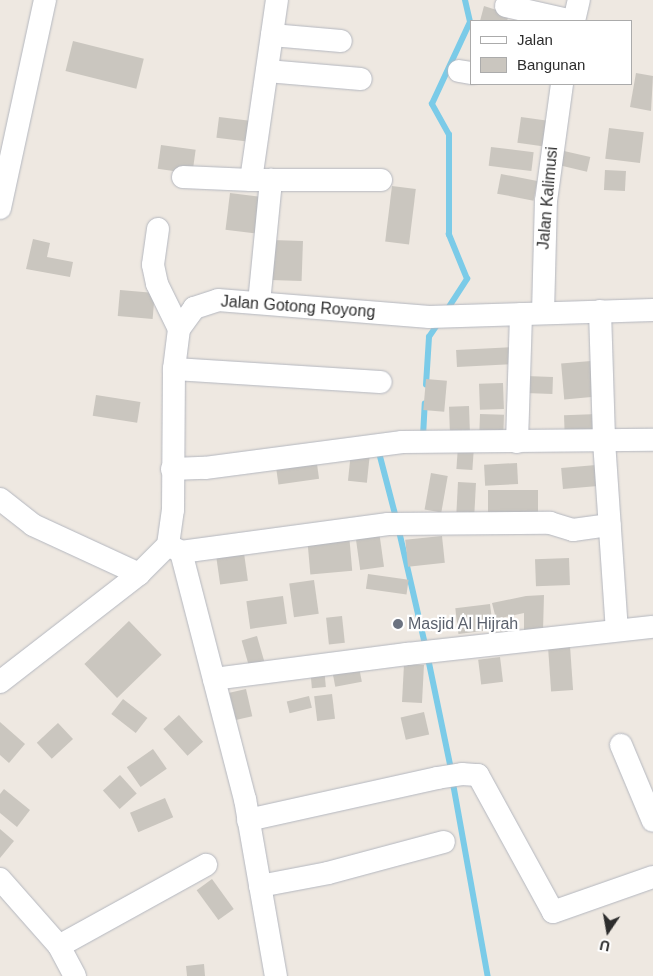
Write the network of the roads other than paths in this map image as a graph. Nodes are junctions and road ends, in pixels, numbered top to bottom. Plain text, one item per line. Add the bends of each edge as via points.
1 (45, 0) edge
2 (277, 0) edge
3 (579, 0) edge
4 (506, 6) dead end
5 (569, 20) edge
6 (573, 20) edge
7 (272, 35) junction
8 (342, 41) dead end
9 (267, 71) junction
10 (361, 79) dead end
11 (555, 85) edge
12 (6, 154) edge
13 (183, 177) dead end
14 (261, 180) junction
15 (381, 180) dead end
16 (0, 208) edge
17 (158, 229) dead end
18 (259, 303) junction
19 (653, 310) edge
20 (600, 311) junction
21 (532, 314) junction
22 (179, 329) junction
23 (174, 369) junction
24 (381, 382) dead end
25 (653, 440) edge
26 (604, 441) junction
27 (517, 442) junction
28 (172, 469) junction
29 (0, 499) edge
30 (610, 526) junction
31 (174, 548) junction
32 (139, 574) junction
33 (653, 627) edge
34 (617, 630) junction
35 (214, 679) junction
36 (0, 682) edge
37 (621, 745) dead end
38 (248, 820) junction
39 (653, 821) edge
40 (444, 842) dead end
41 (206, 865) dead end
42 (653, 877) edge
43 (0, 879) edge
44 (260, 886) junction
45 (59, 946) junction
46 (75, 976) edge
47 (276, 976) edge

1 - 12 street
2 - 7 street
3 - 6 street
4 - 5 street
7 - 8 street
7 - 9 street
9 - 10 street
9 - 14 street
11 - 21 street, Jalan Kalimusi via 546,201
12 - 16 street
13 - 14 street
14 - 15 street
14 - 18 street
17 - 22 street via 153,265 157,284
18 - 21 street, Jalan Gotong Royong via 439,317
18 - 22 street, Jalan Gotong Royong via 218,300 203,303 187,314
19 - 20 street, Jalan Gotong Royong
20 - 21 street, Jalan Gotong Royong
20 - 26 street
21 - 27 street, Jalan Kalimusi
22 - 23 street, Jalan Gotong Royong
23 - 24 street
23 - 28 street, Jalan Gotong Royong
25 - 26 street
26 - 27 street
26 - 30 street
27 - 28 street via 402,442 205,468
28 - 31 street, Jalan Gotong Royong
29 - 32 street via 33,525
30 - 31 street via 573,530 550,523 395,524
30 - 34 street
31 - 32 street
31 - 35 street
32 - 36 street
33 - 34 street
34 - 35 street
35 - 38 street
37 - 39 street
38 - 42 street via 437,778 478,775 552,912
38 - 44 street
40 - 44 street via 328,873
41 - 45 street
43 - 45 street
44 - 47 street
45 - 46 street

